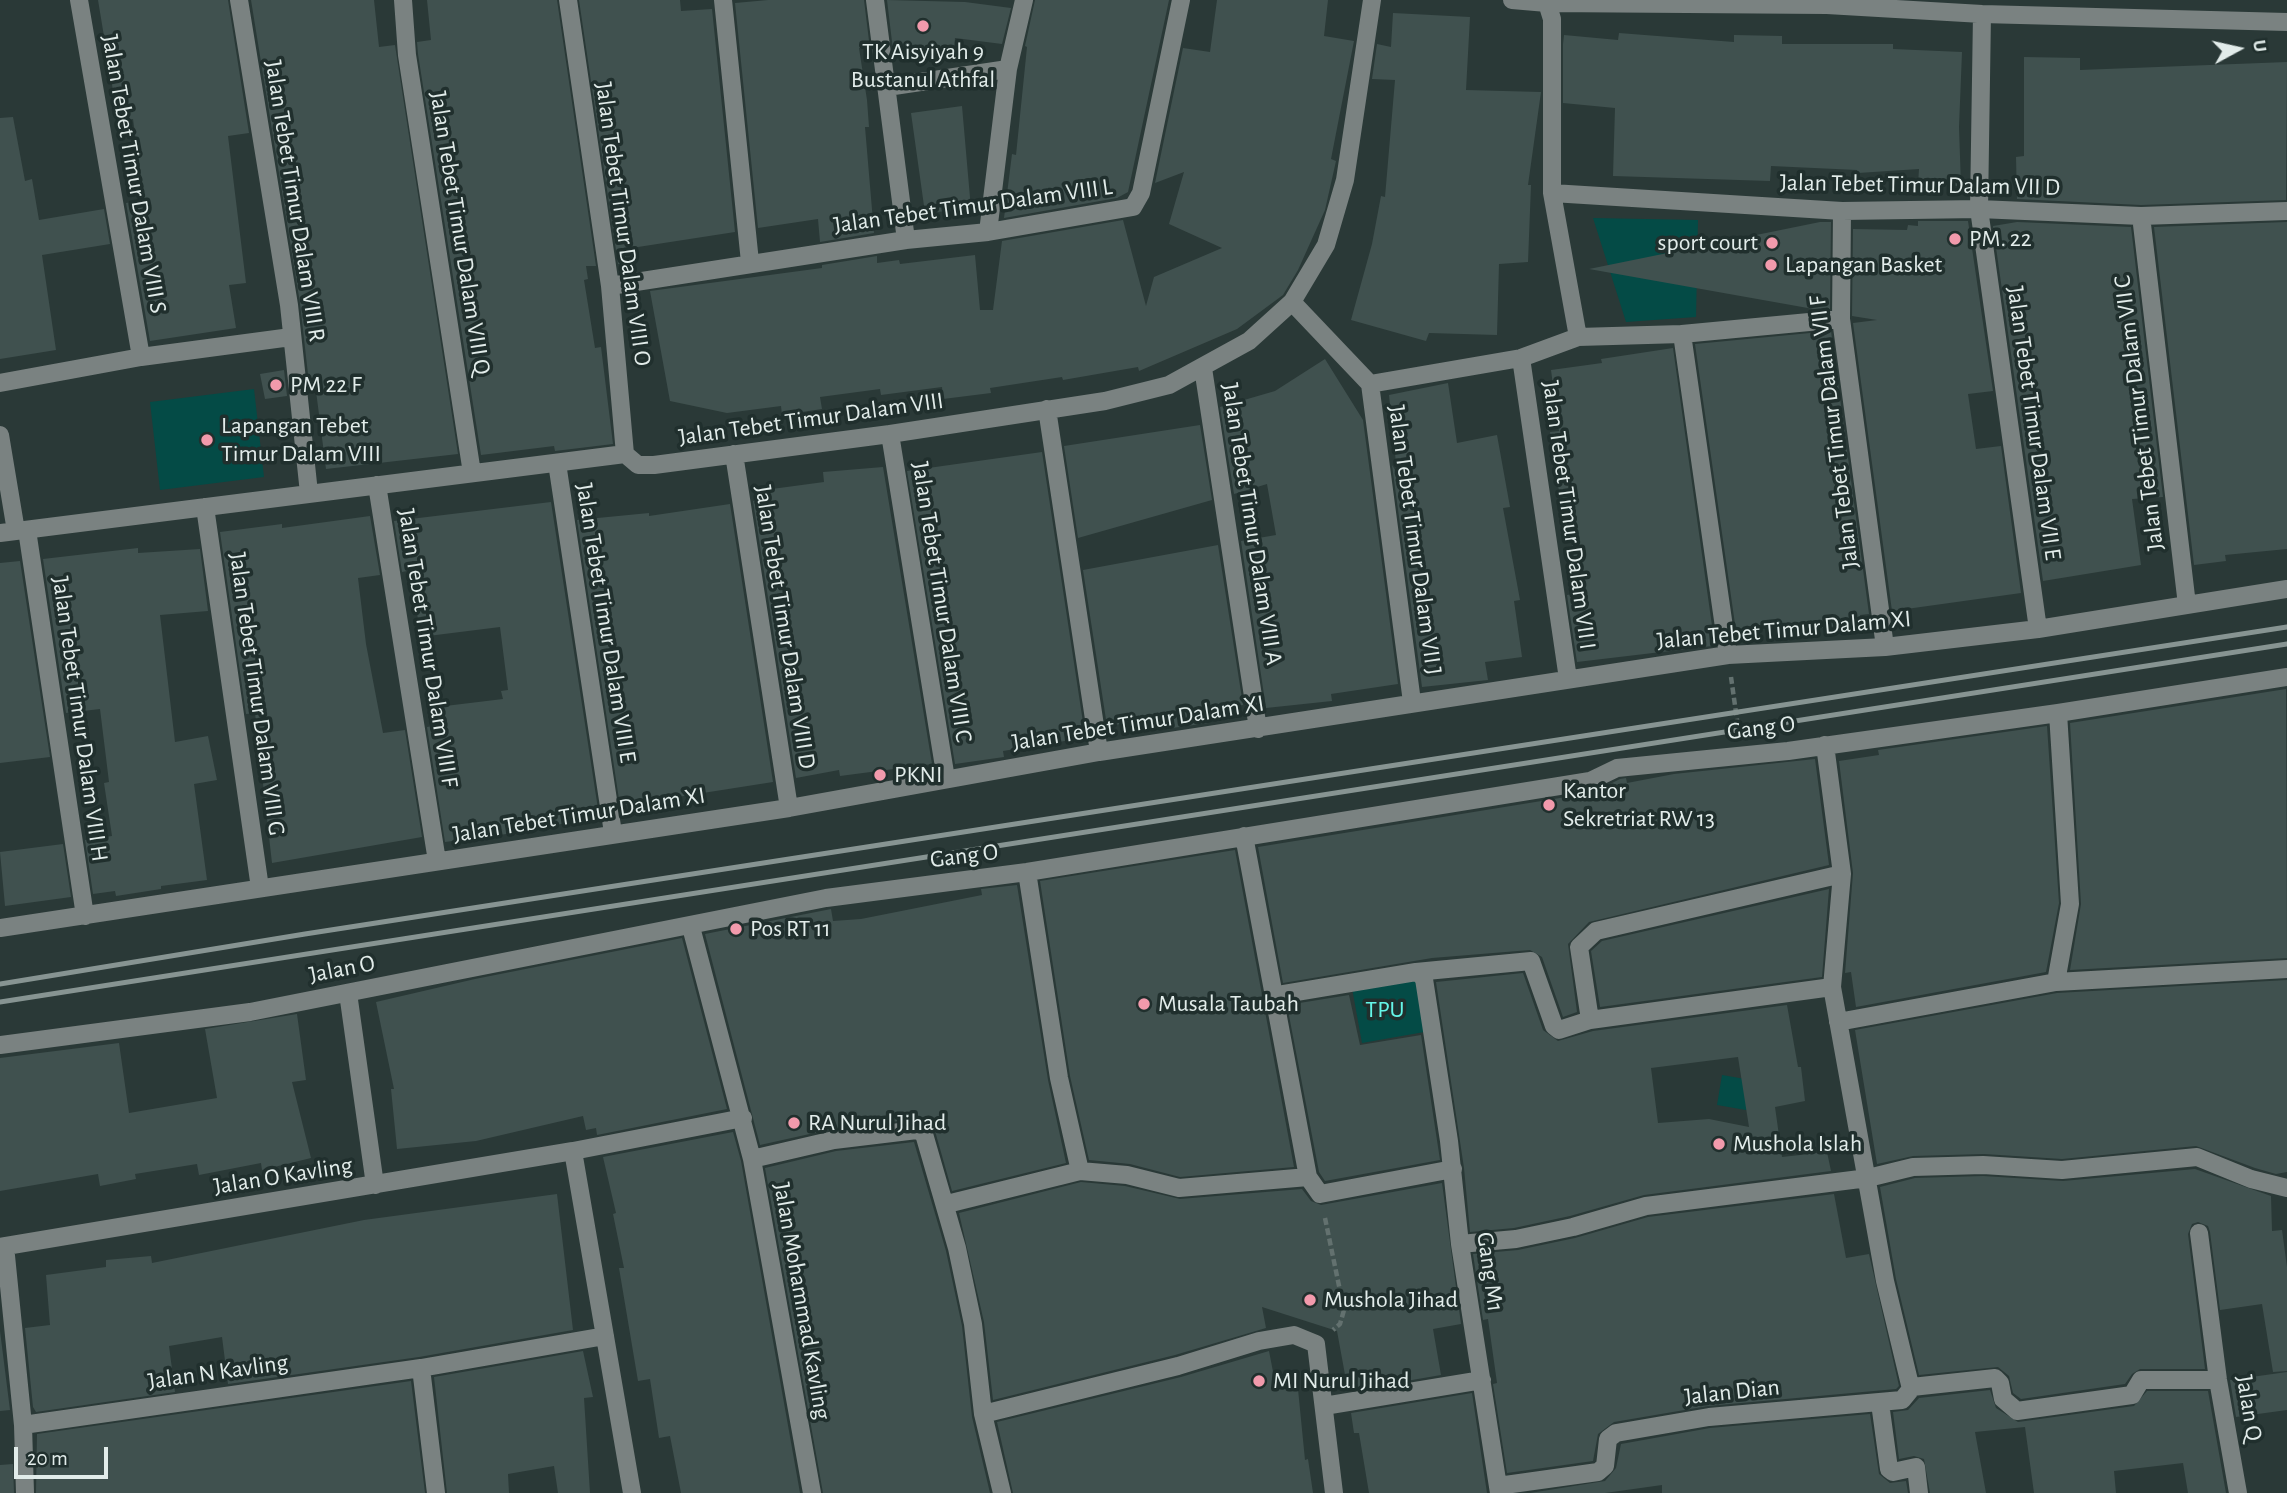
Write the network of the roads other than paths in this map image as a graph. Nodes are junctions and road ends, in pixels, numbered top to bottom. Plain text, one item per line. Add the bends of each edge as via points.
1 (79, 0) edge
2 (239, 0) edge
3 (403, 0) edge
4 (568, 0) edge
5 (723, 0) edge
6 (875, 0) edge
7 (1024, 0) edge
8 (1181, 0) edge
9 (1373, 0) edge
10 (1512, 0) edge
11 (1547, 3) junction
12 (1982, 14) junction
13 (2287, 22) edge
14 (1008, 69) junction
15 (887, 87) junction
16 (1552, 194) junction
17 (1979, 209) junction
18 (1842, 211) junction
19 (2287, 211) edge
20 (2141, 216) junction
21 (988, 232) junction
22 (906, 240) junction
23 (750, 262) junction
24 (610, 286) junction
25 (1292, 302) junction
26 (1841, 319) junction
27 (1682, 334) junction
28 (291, 337) junction
29 (1578, 337) junction
30 (141, 357) junction
31 (1521, 358) junction
32 (1203, 368) junction
33 (0, 383) edge
34 (1370, 384) junction
35 (1047, 409) junction
36 (890, 434) junction
37 (0, 436) edge
38 (625, 454) junction
39 (734, 454) junction
40 (557, 463) junction
41 (472, 472) junction
42 (377, 485) junction
43 (309, 493) junction
44 (205, 507) junction
45 (14, 531) edge
46 (2287, 589) edge
47 (2188, 605) junction
48 (2038, 629) junction
49 (1885, 647) junction
50 (1728, 655) junction
51 (2287, 677) edge
52 (1568, 679) junction
53 (1412, 702) junction
54 (2058, 713) junction
55 (1258, 729) junction
56 (1825, 745) junction
57 (1100, 752) junction
58 (946, 779) junction
59 (789, 808) junction
60 (613, 833) junction
61 (1244, 836) junction
62 (437, 861) junction
63 (1027, 872) junction
64 (1842, 874) junction
65 (260, 888) junction
66 (85, 916) junction
67 (691, 927) junction
68 (0, 928) edge
69 (2287, 969) edge
70 (1419, 973) junction
71 (2056, 982) junction
72 (1832, 987) junction
73 (348, 993) junction
74 (1272, 996) junction
75 (1590, 1020) junction
76 (1838, 1022) junction
77 (0, 1045) edge
78 (743, 1118) junction
79 (573, 1152) junction
80 (752, 1159) junction
81 (1453, 1169) junction
82 (1080, 1171) junction
83 (1308, 1177) junction
84 (1868, 1178) junction
85 (375, 1185) junction
86 (2287, 1188) edge
87 (947, 1204) junction
88 (2199, 1233) dead end
89 (1460, 1244) junction
90 (3, 1247) edge
91 (605, 1336) junction
92 (421, 1368) junction
93 (1482, 1380) junction
94 (2218, 1380) junction
95 (1912, 1387) junction
96 (1880, 1403) junction
97 (1324, 1406) junction
98 (983, 1414) junction
99 (23, 1425) junction
100 (1498, 1489) edge
101 (25, 1493) edge
102 (436, 1493) edge
103 (632, 1493) edge
104 (812, 1493) edge
105 (1002, 1493) edge
106 (1334, 1493) edge
107 (1919, 1493) edge
108 (2238, 1493) edge

1 - 30 street, Jalan Tebet Timur Dalam VIII S
2 - 28 street, Jalan Tebet Timur Dalam VIII R
3 - 41 street, Jalan Tebet Timur Dalam VIII Q via 411,80
4 - 24 street, Jalan Tebet Timur Dalam VIII O
5 - 23 street
6 - 15 street
7 - 14 street
8 - 21 street, Jalan Tebet Timur Dalam VIII L via 1137,202 1128,209
9 - 25 street, Jalan Tebet Timur Dalam VIII via 1345,180 1326,245
10 - 11 street
11 - 12 street via 1827,5
11 - 16 street via 1552,19
12 - 13 street
12 - 17 street, Jalan Tebet Timur Dalam VII E
14 - 15 street
14 - 21 street
15 - 22 street
16 - 18 street, Jalan Tebet Timur Dalam VII D
16 - 29 street
17 - 18 street, Jalan Tebet Timur Dalam VII D
17 - 20 street, Jalan Tebet Timur Dalam VII D
17 - 48 street, Jalan Tebet Timur Dalam VII E
18 - 26 street, Jalan Tebet Timur Dalam VII F
19 - 20 street, Jalan Tebet Timur Dalam VII D
20 - 47 street, Jalan Tebet Timur Dalam VII C
21 - 22 street, Jalan Tebet Timur Dalam VIII L
22 - 23 street, Jalan Tebet Timur Dalam VIII L
23 - 24 street, Jalan Tebet Timur Dalam VIII L
24 - 38 street, Jalan Tebet Timur Dalam VIII O
25 - 32 street, Jalan Tebet Timur Dalam VIII via 1249,341
25 - 34 street
26 - 27 street
26 - 49 street, Jalan Tebet Timur Dalam VII F
27 - 29 street
27 - 50 street
28 - 30 street
28 - 43 street, Jalan Tebet Timur Dalam VIII R
29 - 31 street
30 - 33 street
31 - 34 street
31 - 52 street, Jalan Tebet Timur Dalam VII I
32 - 35 street, Jalan Tebet Timur Dalam VIII via 1169,385
32 - 55 street, Jalan Tebet Timur Dalam VIII A
34 - 53 street, Jalan Tebet Timur Dalam VII J
35 - 36 street, Jalan Tebet Timur Dalam VIII
35 - 57 street
36 - 39 street, Jalan Tebet Timur Dalam VIII
36 - 58 street, Jalan Tebet Timur Dalam VIII C
37 - 45 street, Jalan Tebet Timur Dalam VIII H
38 - 39 street, Jalan Tebet Timur Dalam VIII via 638,465 646,465
38 - 40 street, Jalan Tebet Timur Dalam VIII
39 - 59 street, Jalan Tebet Timur Dalam VIII D
40 - 41 street, Jalan Tebet Timur Dalam VIII
40 - 60 street, Jalan Tebet Timur Dalam VIII E
41 - 42 street, Jalan Tebet Timur Dalam VIII
42 - 43 street, Jalan Tebet Timur Dalam VIII
42 - 62 street, Jalan Tebet Timur Dalam VIII F
43 - 44 street, Jalan Tebet Timur Dalam VIII
44 - 45 street, Jalan Tebet Timur Dalam VIII
44 - 65 street, Jalan Tebet Timur Dalam VIII G
45 - 66 street, Jalan Tebet Timur Dalam VIII H
46 - 47 street, Jalan Tebet Timur Dalam XI
47 - 48 street, Jalan Tebet Timur Dalam XI
48 - 49 street, Jalan Tebet Timur Dalam XI
49 - 50 street, Jalan Tebet Timur Dalam XI
50 - 52 street, Jalan Tebet Timur Dalam XI
51 - 54 street, Gang O
52 - 53 street, Jalan Tebet Timur Dalam XI
53 - 55 street, Jalan Tebet Timur Dalam XI
54 - 56 street, Gang O
54 - 71 street via 2070,904
55 - 57 street, Jalan Tebet Timur Dalam XI
56 - 61 street, Gang O via 1617,768 1590,781
56 - 64 street
57 - 58 street, Jalan Tebet Timur Dalam XI
58 - 59 street, Jalan Tebet Timur Dalam XI
59 - 60 street, Jalan Tebet Timur Dalam XI
60 - 62 street, Jalan Tebet Timur Dalam XI
61 - 63 street, Gang O
61 - 74 street
62 - 65 street, Jalan Tebet Timur Dalam XI
63 - 67 street, Gang O via 826,898
63 - 82 street via 1059,1078
64 - 72 street
64 - 75 street via 1596,931 1579,947
65 - 66 street, Jalan Tebet Timur Dalam XI
66 - 68 street, Jalan Tebet Timur Dalam XI
67 - 73 street, Jalan O via 583,944
67 - 78 street, Jalan Mohammad Kavling
69 - 71 street
70 - 74 street
70 - 75 street via 1531,961 1553,1026 1559,1030
70 - 81 street via 1424,979
71 - 76 street
72 - 75 street
72 - 76 street
73 - 77 street, Jalan O via 250,1012
73 - 85 street
74 - 83 street
76 - 84 street
78 - 79 street, Jalan O Kavling
78 - 80 street, Jalan Mohammad Kavling
79 - 85 street, Jalan O Kavling
79 - 91 street
80 - 87 street via 834,1140 921,1131
80 - 104 street, Jalan Mohammad Kavling
81 - 83 street via 1320,1194
81 - 89 street, Gang M1
82 - 83 street via 1127,1175 1179,1188
82 - 87 street
84 - 86 street via 1913,1167 2062,1170 2197,1157
84 - 89 street via 1683,1200 1516,1239
84 - 95 street via 1885,1281
85 - 90 street, Jalan O Kavling
87 - 98 street via 973,1324
88 - 94 street, Jalan Q
89 - 93 street, Gang M1
90 - 99 street
91 - 92 street, Jalan N Kavling
91 - 103 street
92 - 99 street, Jalan N Kavling
92 - 102 street
93 - 97 street
93 - 100 street, Gang M1
94 - 95 street via 2141,1380 2132,1395 2017,1411 2003,1399 1995,1378
94 - 108 street, Jalan Q
95 - 96 street via 1902,1400
96 - 100 street, Jalan Dian via 1709,1417 1616,1433 1608,1439 1605,1466 1598,1472
96 - 107 street via 1889,1469 1916,1467
97 - 98 street via 1316,1344 1294,1335
97 - 106 street
98 - 105 street
99 - 101 street

